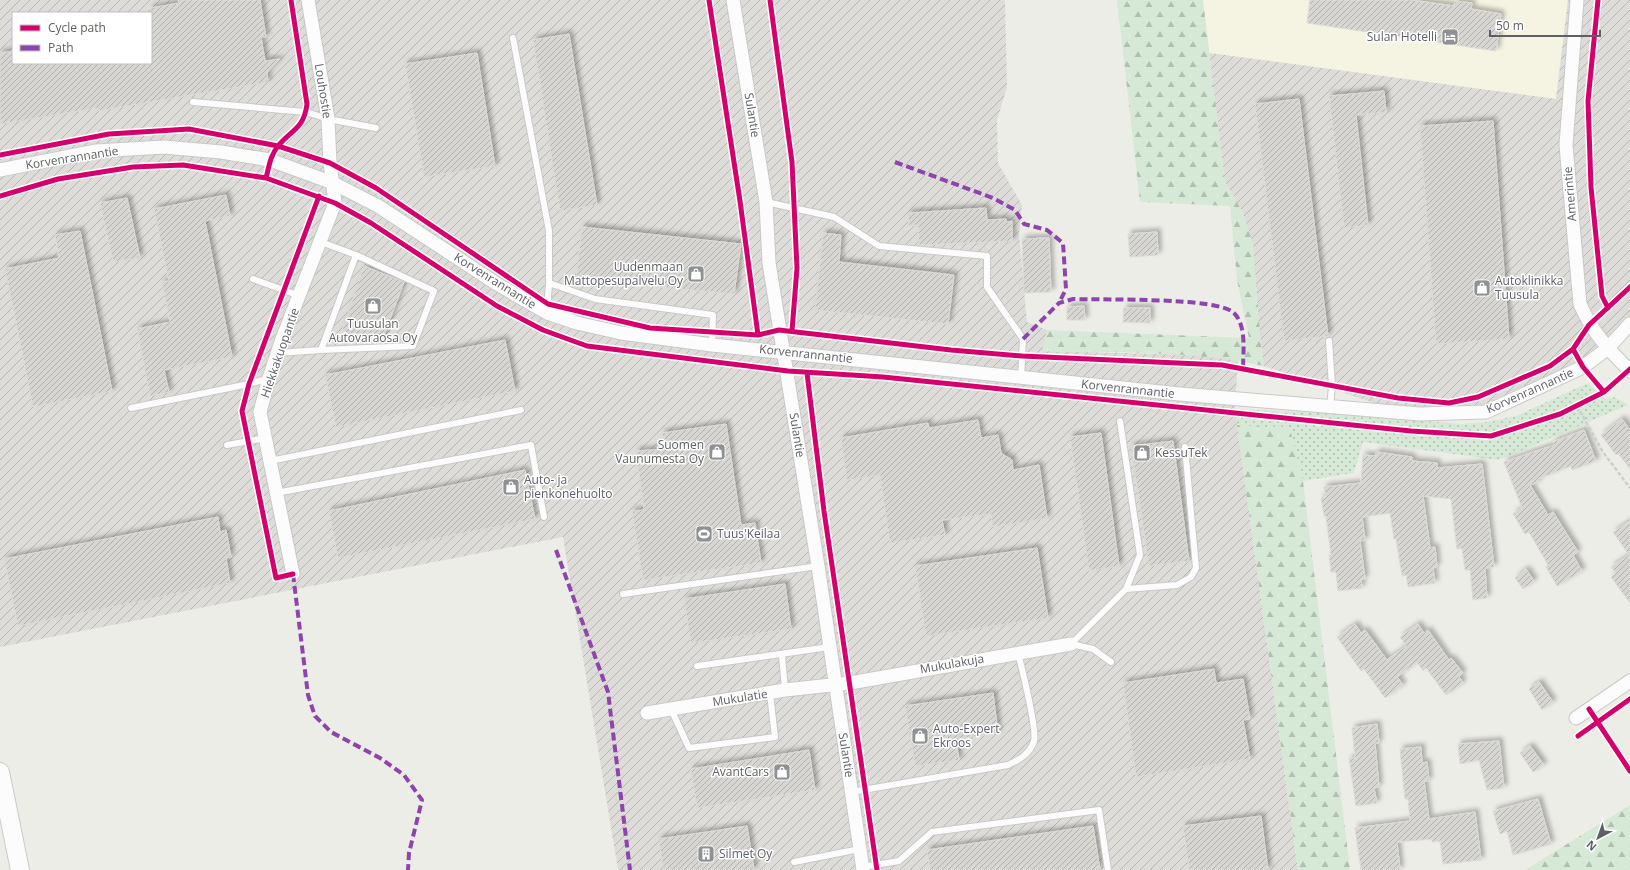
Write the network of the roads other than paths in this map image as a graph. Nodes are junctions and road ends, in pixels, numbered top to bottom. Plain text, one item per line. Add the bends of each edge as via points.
1 (308, 0) edge
2 (733, 0) edge
3 (1577, 0) edge
4 (513, 38) dead end
5 (194, 102) dead end
6 (328, 119) junction
7 (376, 128) dead end
8 (0, 170) edge
9 (333, 183) junction
10 (766, 202) junction
11 (321, 242) junction
12 (356, 255) junction
13 (253, 279) dead end
14 (549, 283) junction
15 (300, 296) junction
16 (547, 313) junction
17 (1630, 324) edge
18 (1329, 341) dead end
19 (712, 345) junction
20 (1608, 348) junction
21 (321, 350) junction
22 (783, 352) junction
23 (277, 353) junction
24 (1630, 370) edge
25 (269, 378) junction
26 (1021, 378) junction
27 (1330, 406) junction
28 (131, 408) dead end
29 (521, 410) dead end
30 (1120, 421) dead end
31 (266, 438) junction
32 (227, 445) dead end
33 (1185, 447) dead end
34 (270, 461) junction
35 (276, 493) junction
36 (544, 517) dead end
37 (818, 566) junction
38 (293, 574) dead end
39 (1126, 589) junction
40 (623, 594) dead end
41 (1071, 644) junction
42 (829, 647) junction
43 (1018, 653) junction
44 (782, 655) junction
45 (1111, 662) dead end
46 (697, 666) dead end
47 (1630, 681) edge
48 (834, 683) junction
49 (785, 690) junction
50 (770, 694) junction
51 (671, 709) junction
52 (647, 713) dead end
53 (1576, 718) dead end
54 (0, 772) edge
55 (852, 792) junction
56 (860, 849) junction
57 (794, 862) dead end
58 (863, 868) edge
59 (20, 870) edge
60 (1108, 870) edge

1 - 6 street, Louhostie
2 - 10 street, Sulantie
3 - 20 street, Amerintie via 1566,146 1570,202 1580,304 1589,325
4 - 14 lane via 549,230
5 - 6 lane via 306,112
6 - 7 lane
6 - 9 street, Louhostie
8 - 9 street, Korvenrannantie via 96,152 164,147 270,160
9 - 11 street, Hiekkakuopantie via 335,203
9 - 16 street, Korvenrannantie via 378,206 497,284
10 - 22 street, Sulantie via 769,263
10 - 26 lane via 834,217 878,246 988,256 987,287 1023,339
11 - 12 lane
11 - 15 street, Hiekkakuopantie
12 - 21 lane
12 - 21 lane via 434,291 413,346
13 - 15 lane
14 - 16 lane
14 - 19 lane via 594,300 713,315
15 - 23 street, Hiekkakuopantie
16 - 19 street, Korvenrannantie via 621,333
17 - 20 street, Korvenrannantie
18 - 27 lane via 1332,386
19 - 22 street, Korvenrannantie
20 - 24 street, Amerintie
20 - 27 street, Korvenrannantie via 1583,367 1486,412 1419,414
21 - 23 lane
22 - 26 street, Korvenrannantie
22 - 37 street, Sulantie
23 - 25 street, Hiekkakuopantie
25 - 28 lane
25 - 31 street, Hiekkakuopantie via 260,412
26 - 27 street, Korvenrannantie
29 - 34 lane
30 - 39 lane via 1140,555
31 - 32 lane
31 - 34 street, Hiekkakuopantie
33 - 39 lane via 1196,568 1191,577 1177,585
34 - 35 street, Hiekkakuopantie
35 - 36 lane via 531,445
35 - 38 street, Hiekkakuopantie
37 - 40 lane
37 - 42 street, Sulantie
39 - 41 lane
41 - 43 street, Mukulakuja
41 - 45 lane via 1093,649
42 - 44 lane
42 - 48 street, Sulantie
43 - 48 street, Mukulakuja via 850,683
43 - 55 lane via 1034,725 1034,741 1023,758 1008,765
44 - 46 lane
44 - 49 lane
47 - 53 street
48 - 49 street, Mukulatie
48 - 55 street, Sulantie
49 - 50 street, Mukulatie
50 - 51 street, Mukulatie
50 - 51 lane via 775,737 689,748
51 - 52 street, Mukulatie
54 - 59 street
55 - 56 street, Sulantie
56 - 57 lane
56 - 58 street, Sulantie
58 - 60 lane via 899,861 932,832 1099,810

